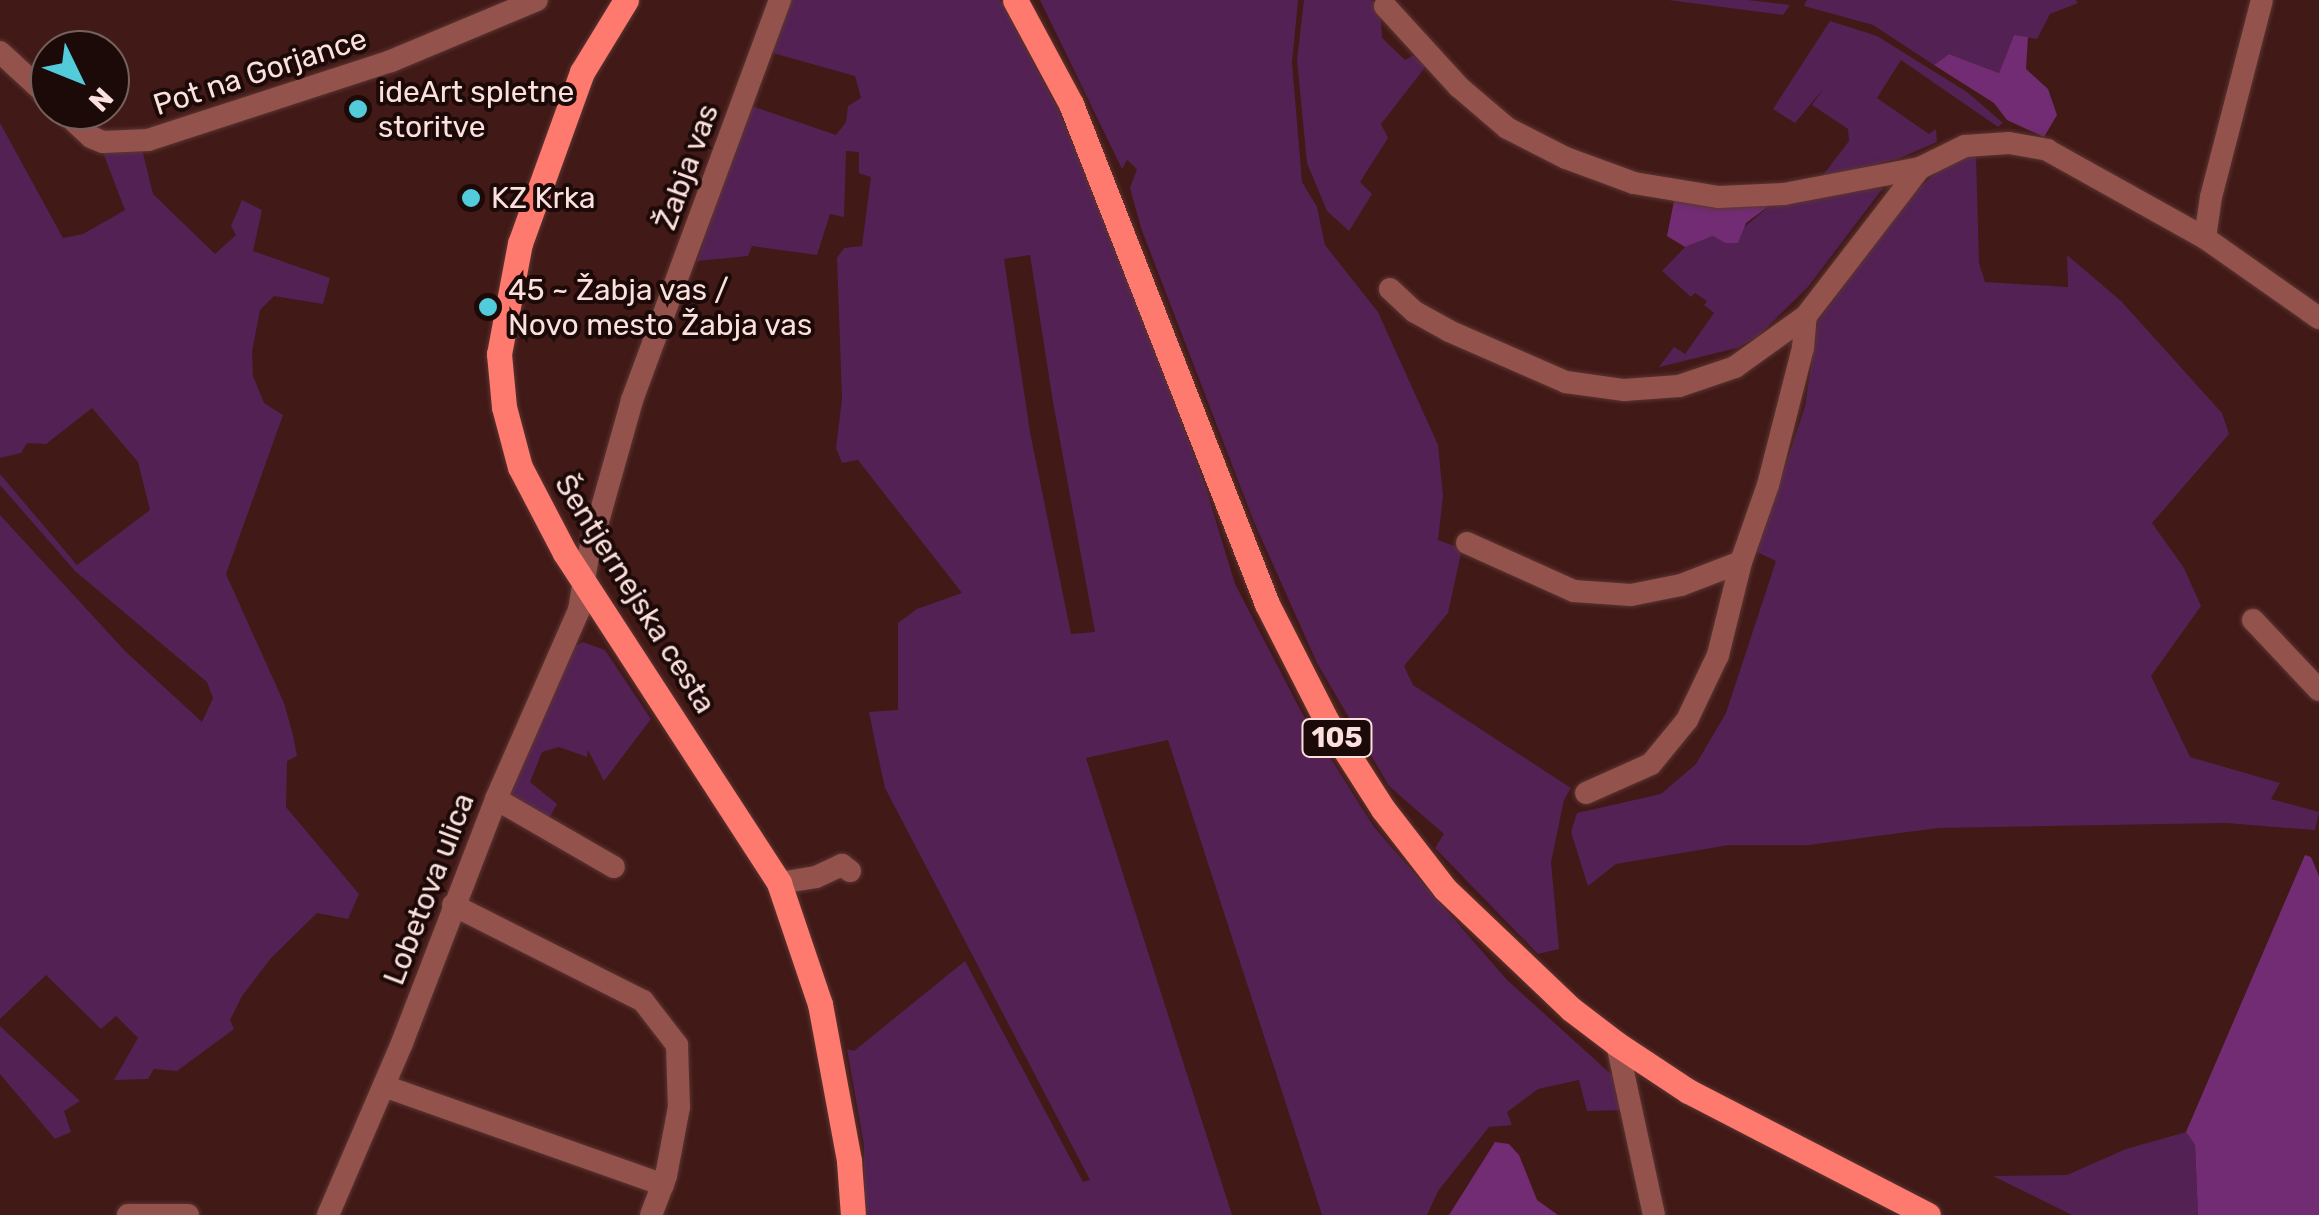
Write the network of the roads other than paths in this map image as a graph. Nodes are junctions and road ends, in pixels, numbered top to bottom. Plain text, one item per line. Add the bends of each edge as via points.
1 (537, 0) edge
2 (626, 0) edge
3 (780, 0) edge
4 (1014, 0) edge
5 (2262, 0) edge
6 (1384, 6) dead end
7 (0, 52) edge
8 (30, 80) edge
9 (83, 130) edge
10 (1920, 168) junction
11 (2206, 238) junction
12 (1390, 289) dead end
13 (1806, 316) junction
14 (2319, 318) edge
15 (1467, 543) dead end
16 (1741, 562) junction
17 (585, 585) junction
18 (2253, 620) dead end
19 (2319, 690) edge
20 (1586, 793) dead end
21 (496, 799) junction
22 (614, 868) dead end
23 (850, 871) dead end
24 (779, 883) junction
25 (453, 904) junction
26 (1617, 1044) junction
27 (384, 1086) junction
28 (662, 1186) junction
29 (128, 1215) edge
30 (188, 1215) edge
31 (328, 1215) edge
32 (651, 1215) edge
33 (853, 1215) edge
34 (1654, 1215) edge
35 (1928, 1215) edge

1 - 9 street, Pot na Gorjance via 391,61 148,140 104,142
2 - 17 main road, Šentjernejska cesta via 582,72 520,243 499,354 520,467
3 - 17 street, Žabja vas via 632,400
4 - 26 main road, 105 via 1071,104 1267,604 1326,720 1382,809 1445,889
5 - 11 street
6 - 10 street via 1458,87 1507,128 1634,184 1736,196 1784,194
7 - 8 street
10 - 11 street via 1966,146 2009,142 2047,150
10 - 13 street
11 - 14 street
12 - 13 street via 1416,312 1522,366 1566,382 1624,390 1679,386 1735,367
13 - 16 street via 1790,399
15 - 16 street via 1574,591 1612,594 1681,585
16 - 20 street via 1718,656 1687,720 1650,764
17 - 21 street, Lobetova ulica
17 - 24 main road, Šentjernejska cesta
18 - 19 street
21 - 22 street
21 - 25 street, Lobetova ulica
23 - 24 street via 842,865
24 - 33 main road, Šentjernejska cesta via 820,1004
25 - 27 street, Lobetova ulica
25 - 28 street via 643,1001 677,1045 679,1107
26 - 34 street
26 - 35 main road, 105 via 1720,1108
27 - 28 street
27 - 31 street, Lobetova ulica
28 - 32 street
29 - 30 street

